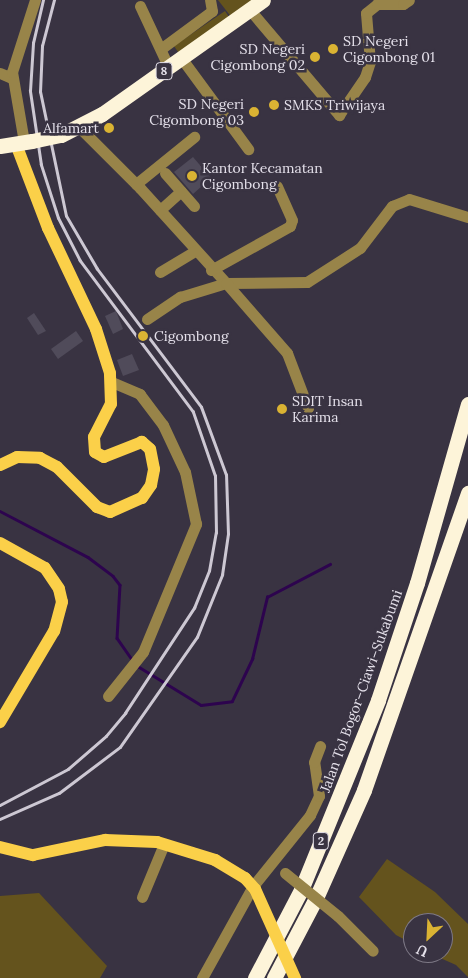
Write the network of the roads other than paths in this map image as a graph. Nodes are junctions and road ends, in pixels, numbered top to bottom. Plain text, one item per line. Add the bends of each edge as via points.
1 (35, 0) edge
2 (210, 0) edge
3 (263, 0) edge
4 (410, 0) edge
5 (140, 6) dead end
6 (250, 10) junction
7 (162, 48) junction
8 (182, 59) junction
9 (169, 68) junction
10 (0, 74) edge
11 (12, 78) junction
12 (80, 128) junction
13 (194, 137) dead end
14 (24, 142) junction
15 (0, 146) edge
16 (248, 149) dead end
17 (165, 173) dead end
18 (136, 184) junction
19 (277, 186) dead end
20 (181, 191) junction
21 (194, 206) dead end
22 (160, 210) junction
23 (468, 217) edge
24 (195, 251) junction
25 (211, 270) junction
26 (160, 272) dead end
27 (226, 282) junction
28 (147, 318) dead end
29 (112, 382) junction
30 (468, 404) edge
31 (308, 408) dead end
32 (0, 465) edge
33 (468, 493) edge
34 (0, 543) edge
35 (108, 696) dead end
36 (0, 722) edge
37 (320, 746) dead end
38 (164, 844) junction
39 (0, 847) edge
40 (271, 862) junction
41 (254, 887) junction
42 (142, 897) dead end
43 (372, 951) dead end
44 (202, 978) edge
45 (255, 978) edge
46 (274, 978) edge
47 (295, 978) edge

1 - 11 street
2 - 7 street via 212,11
3 - 6 highway, 8
4 - 6 street via 403,4 377,4 366,14 370,62 365,77 339,114
5 - 7 street
6 - 8 highway, 8
7 - 9 street
8 - 9 highway, 8
8 - 16 street
9 - 12 highway, 8
10 - 11 street
11 - 14 street
12 - 14 highway, 8, bridge
12 - 18 street
13 - 18 street
14 - 15 highway, 8
14 - 29 main road via 48,228 96,329
17 - 20 street
18 - 22 street
19 - 25 street via 292,220 290,226
20 - 21 street
20 - 22 street
22 - 24 street
23 - 27 street via 409,199 392,206 360,248 307,282
24 - 25 street
24 - 26 street
25 - 27 street
27 - 28 street via 180,297
27 - 31 street via 287,353
29 - 32 main road via 110,410 96,434 94,448 104,457 138,442 148,445 154,460 154,475 142,498 110,512 97,507 57,467 40,458 17,457
29 - 35 street via 140,394 149,402 185,472 195,504 193,536 142,652
30 - 45 highway, Jalan Tol Bogor–Ciawi–Sukabumi / 2 via 448,481 378,700 301,890
33 - 46 highway, 2 via 364,790 320,889
34 - 36 main road via 45,568 60,589 62,602 54,631
37 - 40 street via 314,762 319,796 297,835
38 - 39 main road via 105,840 33,855
38 - 41 main road via 214,860
38 - 42 street
40 - 41 street
40 - 43 street, bridge via 338,916
41 - 44 street
41 - 47 main road, bridge

